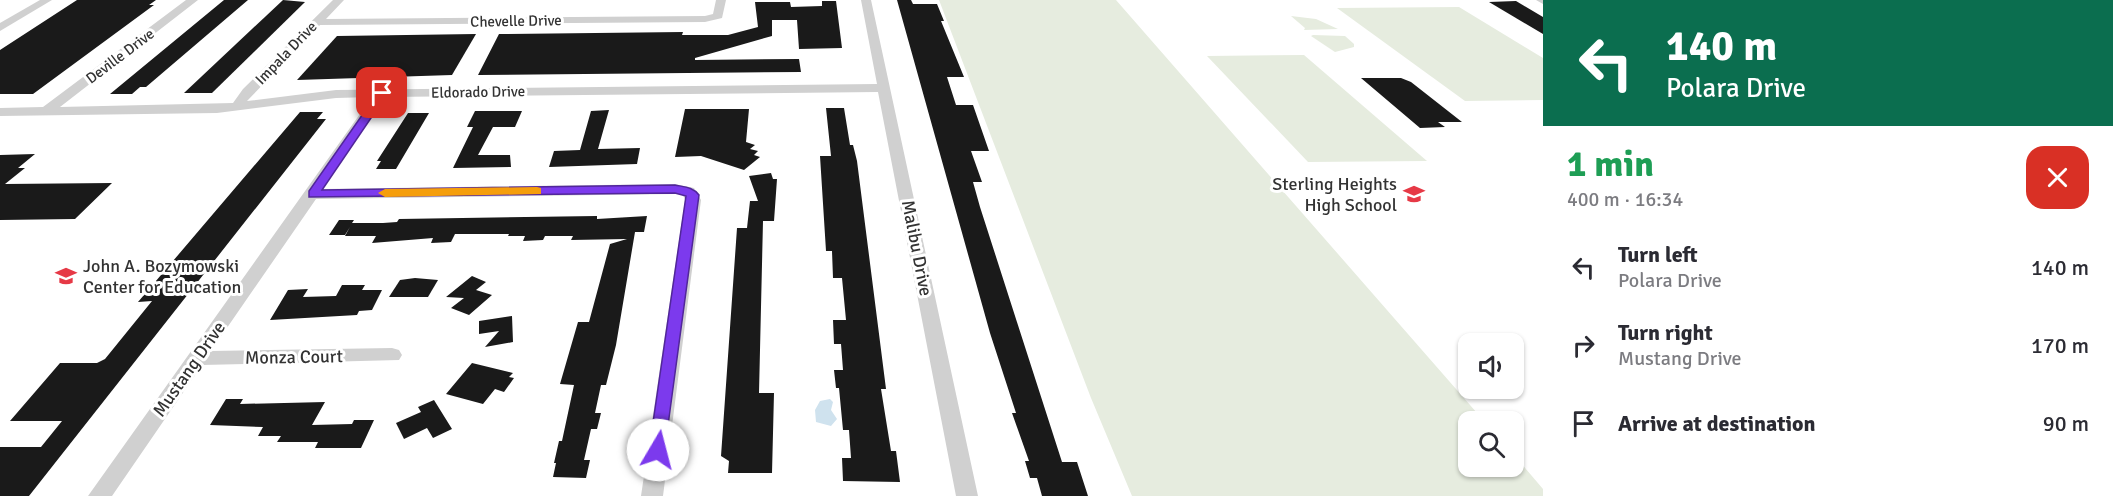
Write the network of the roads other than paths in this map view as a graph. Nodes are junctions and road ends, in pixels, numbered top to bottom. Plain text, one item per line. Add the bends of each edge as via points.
1 (47, 0) edge
2 (192, 0) edge
3 (339, 0) edge
4 (721, 0) edge
5 (866, 0) edge
6 (316, 22) junction
7 (0, 28) edge
8 (885, 88) junction
9 (382, 93) junction
10 (237, 108) junction
11 (47, 111) junction
12 (0, 112) edge
13 (313, 194) junction
14 (392, 355) dead end
15 (196, 358) junction
16 (99, 496) edge
17 (652, 496) edge
18 (967, 496) edge

1 - 7 street
2 - 11 street, Deville Drive
3 - 6 street, Impala Drive
4 - 6 street, Chevelle Drive via 715,17
5 - 8 street, Malibu Drive
6 - 10 street, Impala Drive
8 - 9 street, Eldorado Drive
8 - 18 street, Malibu Drive
9 - 10 street, Eldorado Drive via 321,95
9 - 13 street, Mustang Drive
10 - 11 street, Eldorado Drive
11 - 12 street, Eldorado Drive
13 - 15 street, Mustang Drive
13 - 17 street via 675,189 689,192 693,200
14 - 15 street, Monza Court
15 - 16 street, Mustang Drive

